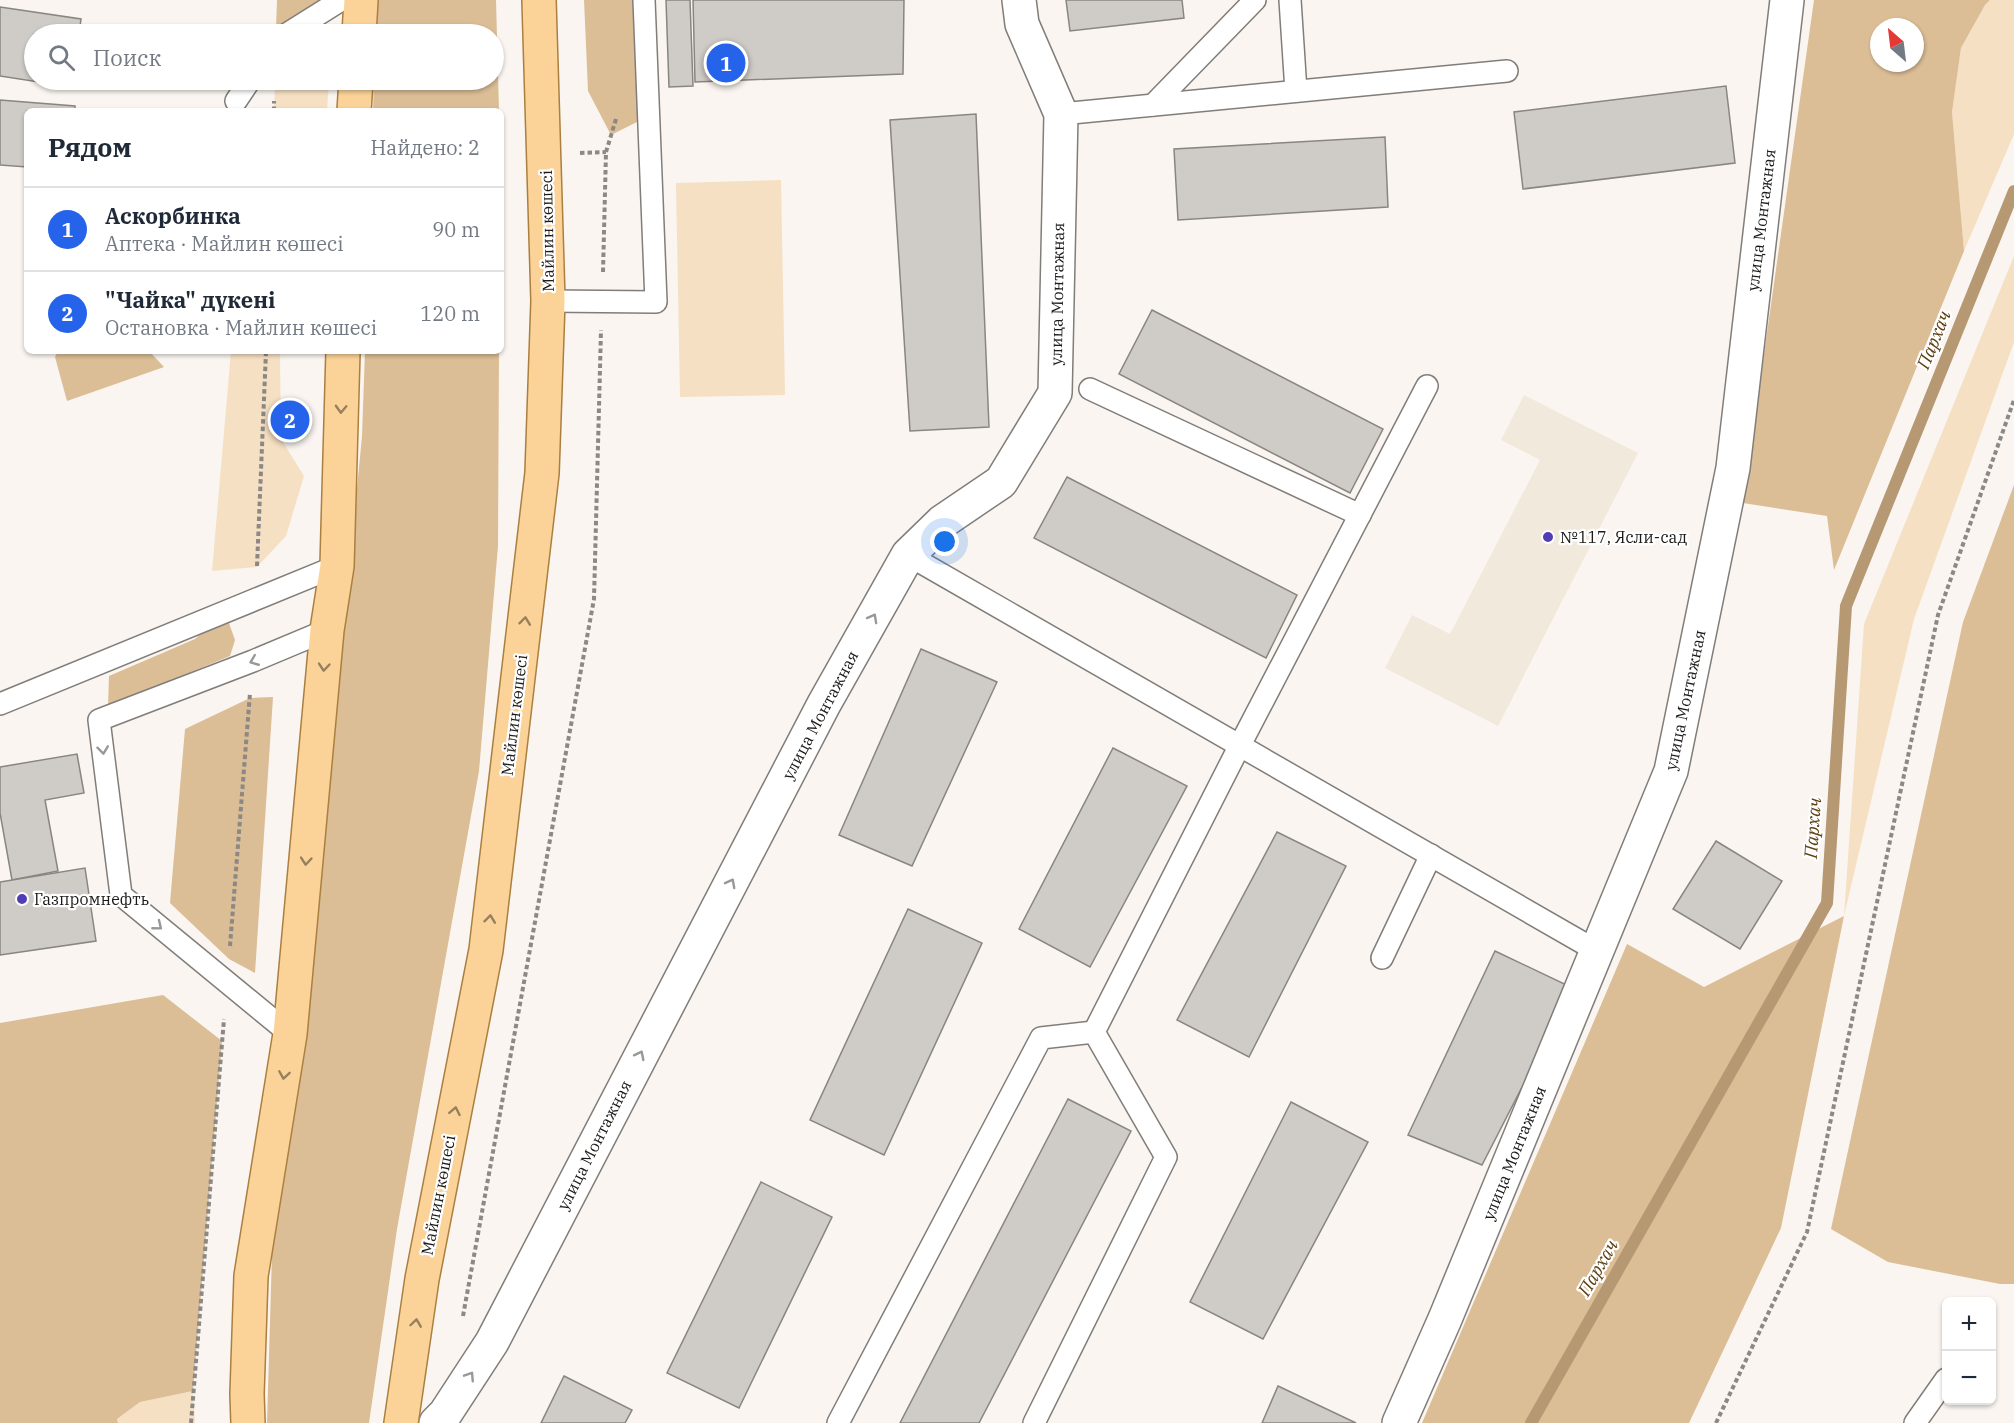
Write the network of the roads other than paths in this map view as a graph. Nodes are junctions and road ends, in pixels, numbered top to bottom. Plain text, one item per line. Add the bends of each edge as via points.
1 (341, 0) edge
2 (361, 0) edge
3 (539, 0) edge
4 (644, 0) edge
5 (1019, 0) edge
6 (1255, 0) edge
7 (1290, 0) edge
8 (1787, 0) edge
9 (303, 24) edge
10 (360, 24) edge
11 (1508, 71) dead end
12 (243, 90) edge
13 (355, 90) edge
14 (1296, 91) junction
15 (236, 101) dead end
16 (1153, 105) junction
17 (354, 108) edge
18 (1061, 114) junction
19 (548, 301) junction
20 (343, 354) edge
21 (1427, 386) dead end
22 (1090, 389) dead end
23 (1360, 515) junction
24 (908, 555) junction
25 (337, 566) junction
26 (327, 630) junction
27 (0, 704) edge
28 (1240, 745) junction
29 (1431, 855) junction
30 (1597, 951) junction
31 (1382, 958) dead end
32 (1094, 1032) junction
33 (290, 1034) junction
34 (1942, 1386) edge
35 (248, 1423) edge
36 (402, 1423) edge
37 (436, 1423) edge
38 (838, 1423) edge
39 (1034, 1423) edge
40 (1398, 1423) edge
41 (1915, 1423) edge

1 - 9 lane
2 - 10 main road
3 - 19 main road, Майлин көшесі
4 - 19 lane via 656,302
5 - 18 street, улица Монтажная via 1022,24
6 - 16 lane
7 - 14 lane
8 - 30 street, улица Монтажная via 1733,468 1671,771
11 - 14 lane
12 - 15 lane
13 - 17 main road
14 - 16 lane
16 - 18 lane
18 - 24 street, улица Монтажная via 1055,393 1001,482 942,522
36 -> 19 main road, Майлин көшесі via 422,1279 486,950 542,473
20 -> 25 main road
21 - 23 lane
22 - 23 lane
23 - 28 lane
24 - 28 lane
37 -> 24 street, улица Монтажная via 492,1342 825,704
25 - 26 main road
25 - 27 lane
26 -> 33 main road
26 -> 33 lane via 99,720 121,895
28 - 29 lane
28 - 32 lane
29 - 30 lane
29 - 31 lane
30 - 40 street, улица Монтажная
32 - 38 lane via 1041,1038
32 - 39 lane via 1166,1156
33 -> 35 main road via 251,1276
34 - 41 lane

